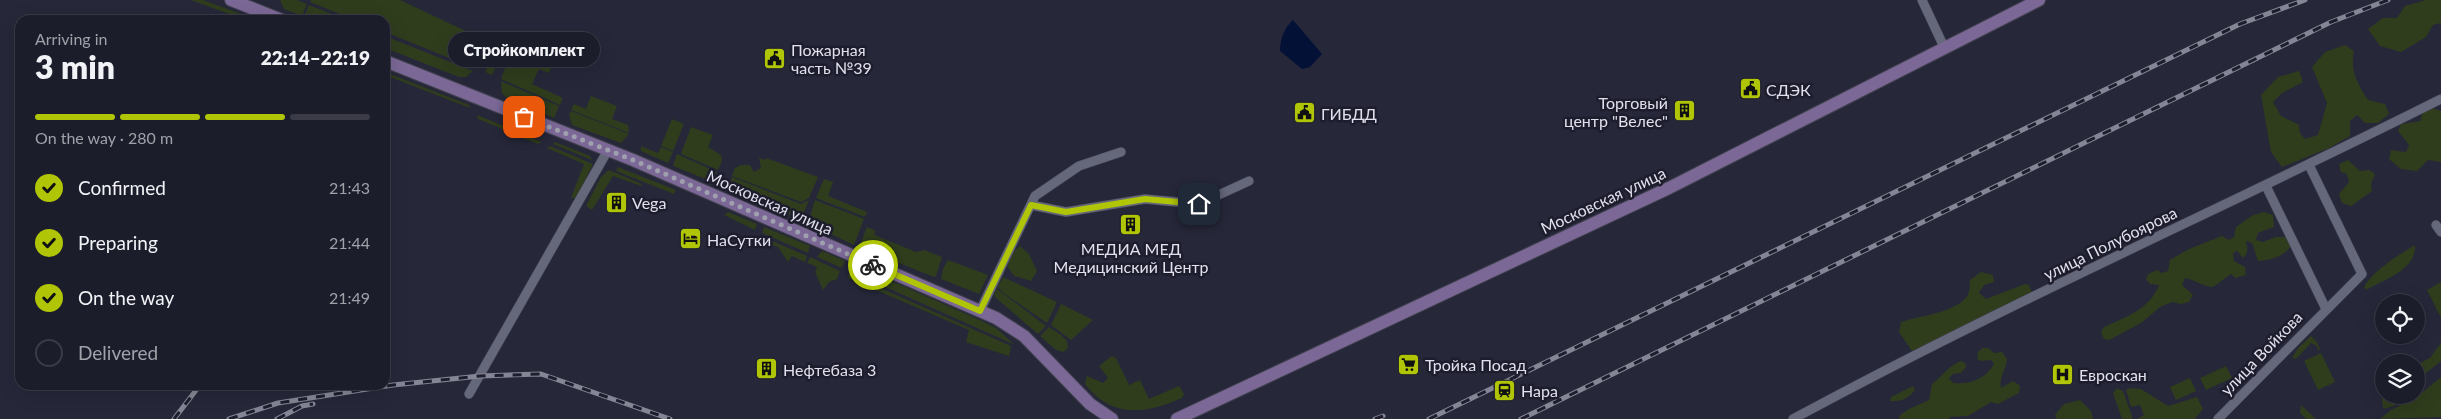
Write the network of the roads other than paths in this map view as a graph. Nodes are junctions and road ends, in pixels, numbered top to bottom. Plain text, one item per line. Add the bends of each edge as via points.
1 (231, 0) edge
2 (1922, 0) edge
3 (2039, 0) edge
4 (269, 15) edge
5 (1944, 47) junction
6 (390, 63) edge
7 (2441, 99) edge
8 (608, 150) junction
9 (1121, 152) dead end
10 (2309, 166) junction
11 (1249, 181) dead end
12 (2266, 186) junction
13 (1031, 205) junction
14 (2326, 309) junction
15 (980, 311) junction
16 (469, 394) dead end
17 (1112, 419) edge
18 (1177, 419) edge
19 (1793, 419) edge
20 (2218, 419) edge

1 - 4 main road
2 - 5 street
3 - 5 main road, Московская улица
5 - 18 main road, Московская улица via 1669,188
6 - 8 main road, Московская улица
7 - 10 street, улица Полубоярова
8 - 15 main road, Московская улица
8 - 16 street
9 - 13 street via 1080,166 1035,196
10 - 12 street, улица Полубоярова
10 - 14 street, улица Войкова via 2362,274
11 - 13 street via 1199,204 1145,199 1066,212
12 - 14 street, улица Войкова
12 - 19 street, улица Полубоярова via 2073,277
13 - 15 street
14 - 20 street, улица Войкова
15 - 17 main road, Московская улица via 1024,336 1085,400

